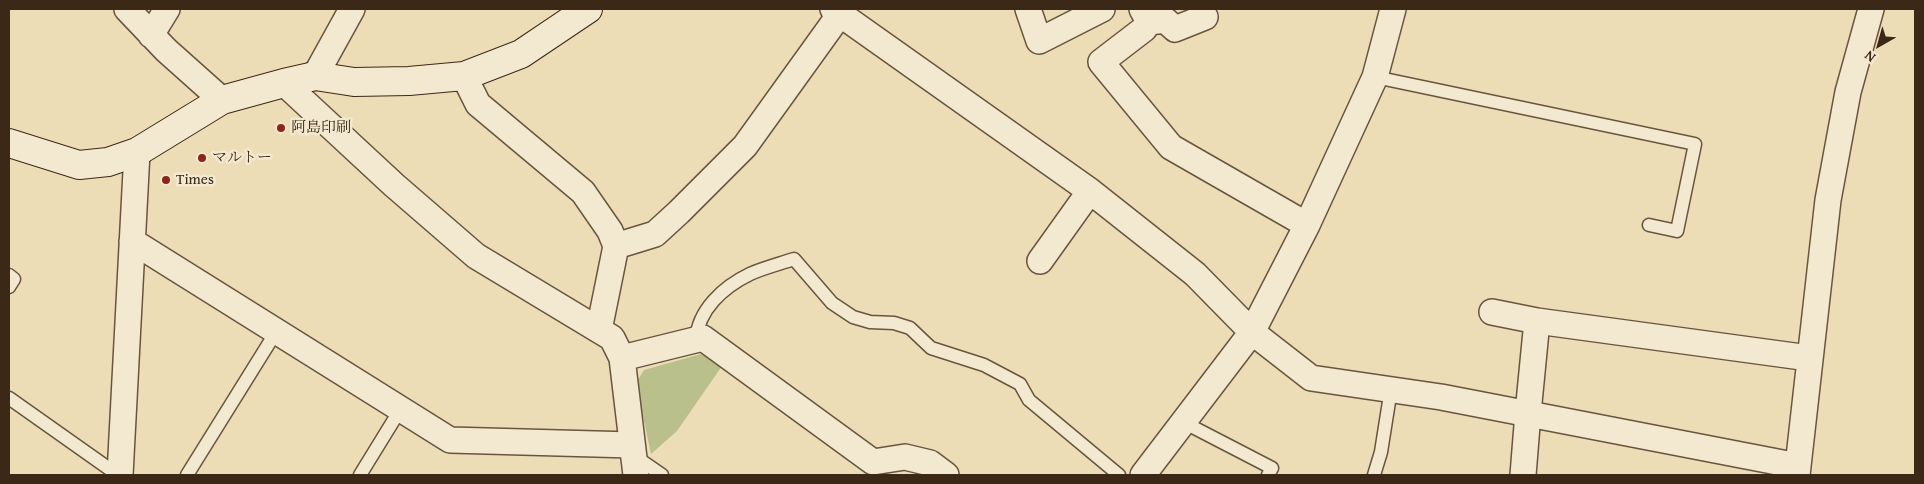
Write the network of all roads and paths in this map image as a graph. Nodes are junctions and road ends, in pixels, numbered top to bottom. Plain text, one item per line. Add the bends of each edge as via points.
1 (127, 9) edge
2 (167, 9) edge
3 (352, 9) edge
4 (588, 9) edge
5 (1028, 9) edge
6 (1102, 9) edge
7 (1393, 9) edge
8 (1871, 9) edge
9 (836, 12) edge
10 (1146, 16) edge
11 (1205, 17) dead end
12 (151, 35) junction
13 (315, 76) junction
14 (464, 76) junction
15 (1375, 77) junction
16 (284, 83) junction
17 (222, 100) junction
18 (9, 143) edge
19 (136, 152) junction
20 (1090, 191) junction
21 (1307, 225) junction
22 (1649, 225) dead end
23 (132, 241) junction
24 (616, 246) junction
25 (1040, 261) dead end
26 (9, 275) edge
27 (9, 287) edge
28 (1492, 312) dead end
29 (1537, 321) junction
30 (599, 330) junction
31 (276, 332) junction
32 (1252, 332) junction
33 (696, 340) junction
34 (622, 358) junction
35 (1809, 358) junction
36 (1391, 389) junction
37 (9, 398) edge
38 (400, 410) junction
39 (1528, 413) junction
40 (1185, 422) junction
41 (634, 458) edge
42 (1798, 471) edge
43 (119, 475) edge
44 (187, 475) edge
45 (360, 475) edge
46 (662, 475) edge
47 (946, 475) edge
48 (1119, 475) edge
49 (1143, 475) edge
50 (1268, 475) edge
51 (1374, 475) edge
52 (1524, 475) edge

1 - 12 street
2 - 12 street
3 - 13 street
4 - 14 street via 521,54
5 - 6 street via 1039,41
7 - 15 street
8 - 35 street via 1848,92 1828,200
9 - 20 street
9 - 24 street via 746,146 655,234
10 - 11 street via 1165,20 1175,29
10 - 21 street via 1144,29 1101,62 1171,147
12 - 17 street
13 - 14 street via 354,82
13 - 16 street
14 - 24 street via 478,104 583,192 610,231
15 - 21 street
15 - 22 lane via 1695,144 1677,231
16 - 17 street
16 - 30 street via 476,256
17 - 19 street
18 - 19 street via 79,165 108,162
19 - 23 street
20 - 25 street
20 - 32 street via 1195,274
21 - 32 street
23 - 31 street
23 - 43 street
24 - 30 street
26 - 27 lane via 14,279
28 - 29 street
29 - 35 street
29 - 39 street
30 - 34 street via 612,338
31 - 38 street
31 - 44 lane
32 - 36 street via 1311,378
32 - 40 street
33 - 34 street
33 - 47 street via 703,338 873,462 905,457 930,463
33 - 48 lane via 701,317 718,295 749,274 794,259 832,303 853,317 910,328 931,348 984,365 1020,384 1029,400
34 - 41 street
35 - 42 street
36 - 39 street
36 - 51 lane
37 - 43 lane
38 - 41 street via 450,440
38 - 45 lane
39 - 42 street
39 - 52 street
40 - 49 street
40 - 50 lane via 1272,468
41 - 46 lane

